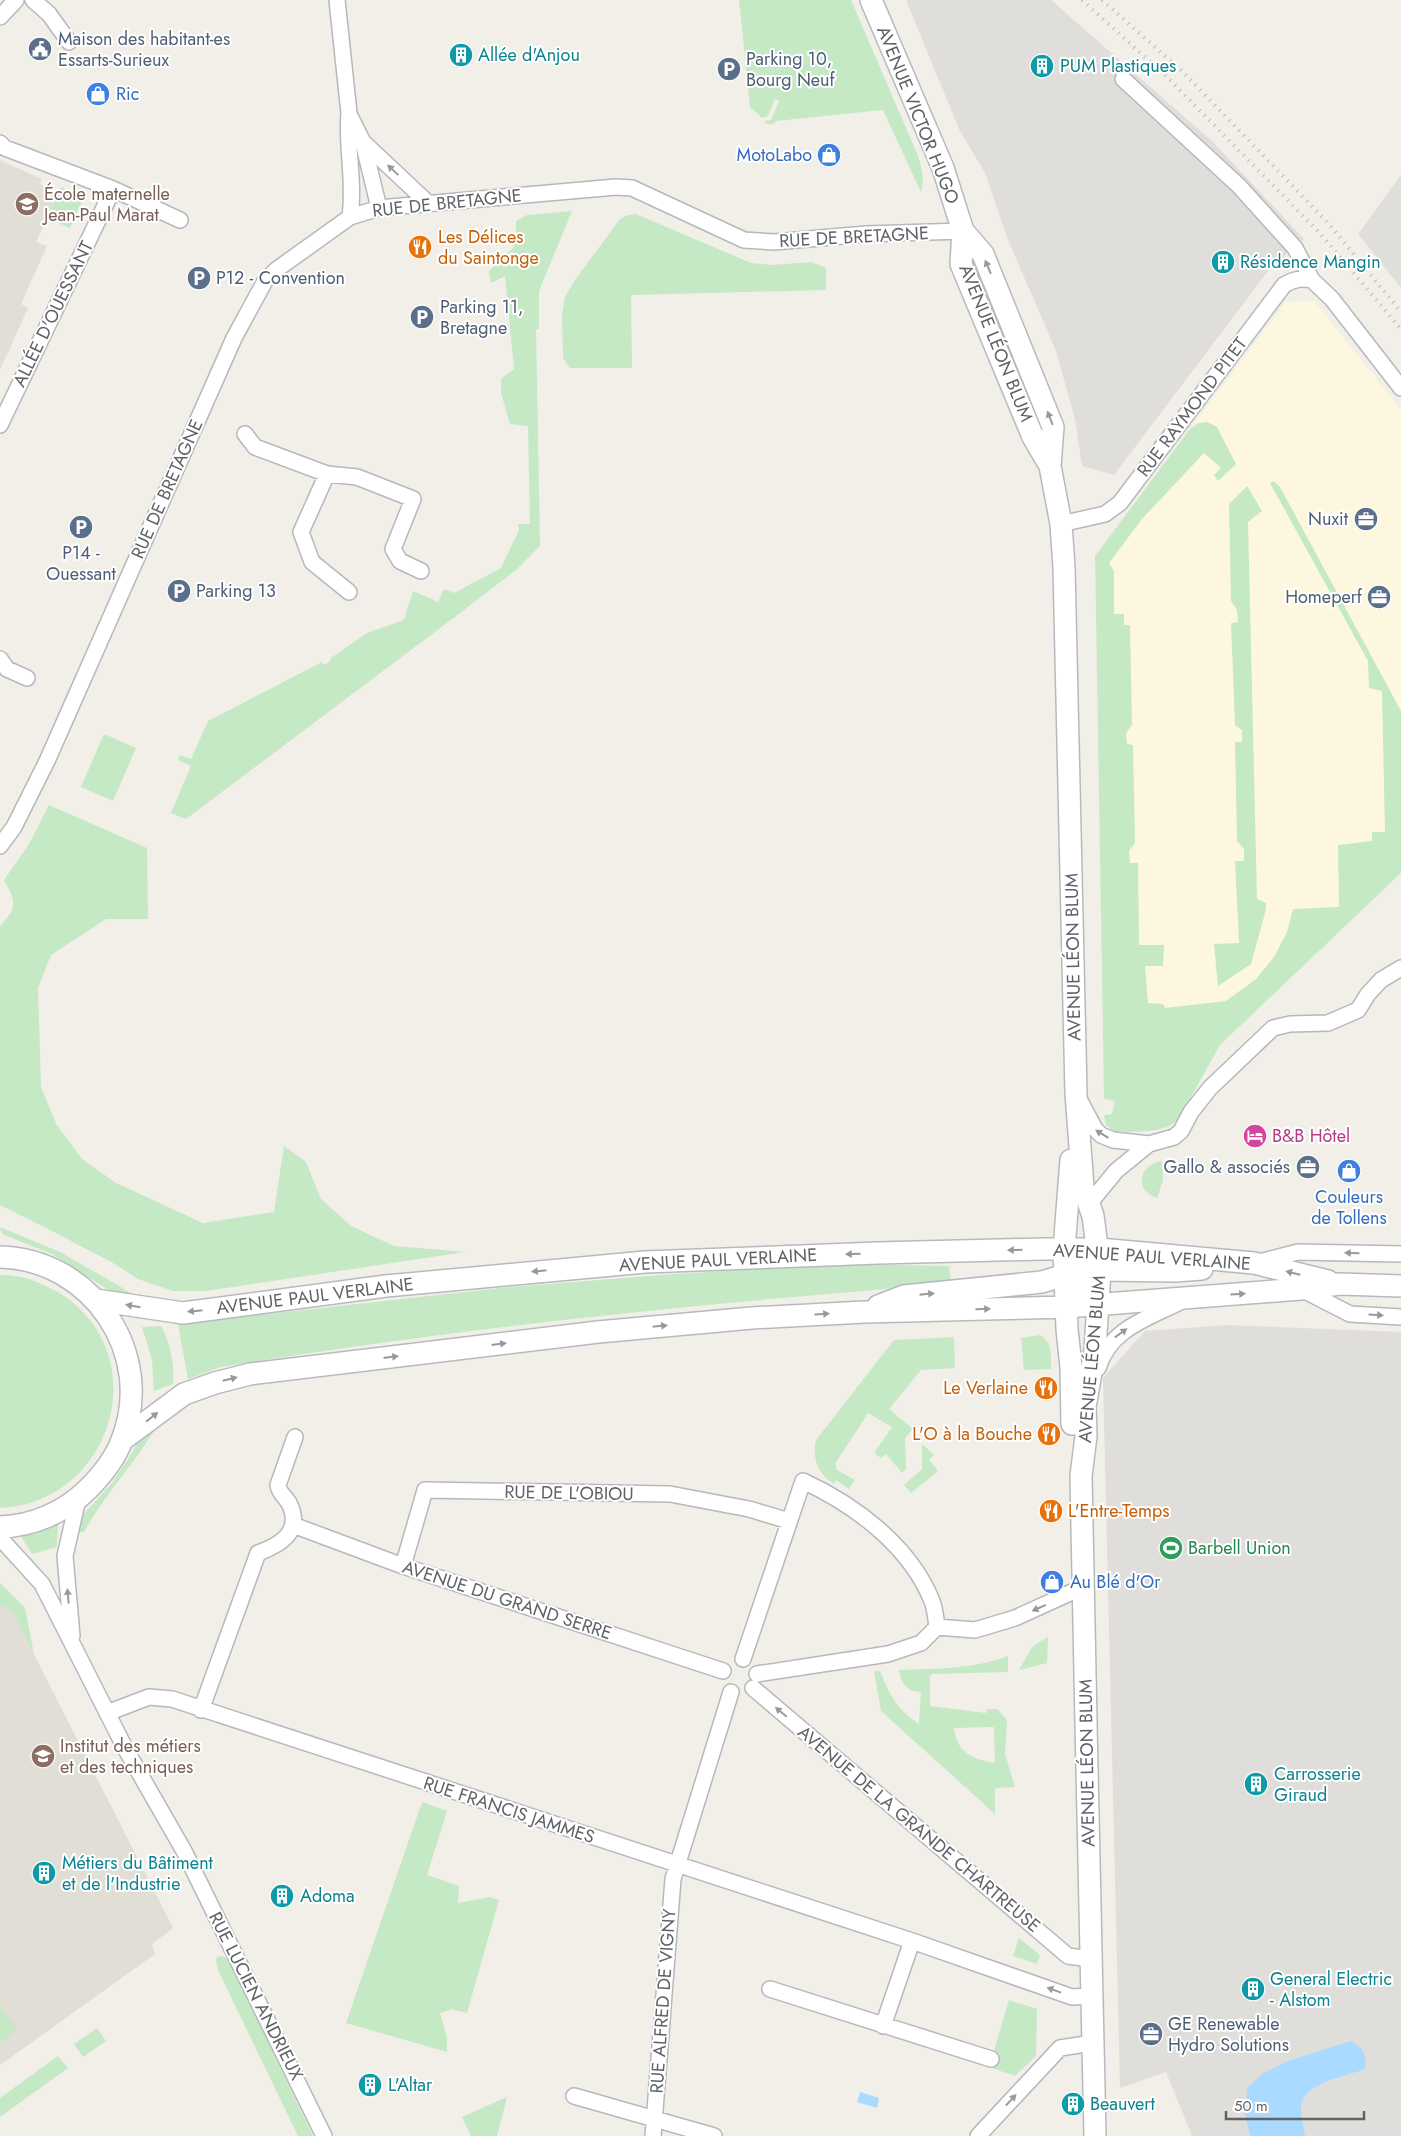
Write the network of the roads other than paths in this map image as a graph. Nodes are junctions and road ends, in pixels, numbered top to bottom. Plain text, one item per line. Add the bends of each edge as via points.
1 (16, 0) edge
2 (34, 0) edge
3 (337, 0) edge
4 (871, 0) edge
5 (0, 17) edge
6 (69, 42) dead end
7 (1123, 79) dead end
8 (348, 113) junction
9 (363, 142) junction
10 (0, 143) edge
11 (113, 189) junction
12 (428, 203) junction
13 (379, 208) junction
14 (350, 216) junction
15 (180, 220) dead end
16 (964, 231) junction
17 (1312, 280) junction
18 (1401, 388) edge
19 (0, 425) edge
20 (245, 434) dead end
21 (327, 474) junction
22 (1061, 524) junction
23 (421, 571) dead end
24 (349, 592) dead end
25 (0, 659) edge
26 (26, 678) dead end
27 (0, 846) edge
28 (1401, 968) edge
29 (1076, 1093) junction
30 (1149, 1144) junction
31 (1089, 1204) junction
32 (1099, 1249) junction
33 (1401, 1254) edge
34 (1, 1256) edge
35 (1254, 1263) junction
36 (1080, 1279) junction
37 (1340, 1284) junction
38 (1401, 1286) edge
39 (1301, 1289) junction
40 (1190, 1297) junction
41 (96, 1300) junction
42 (864, 1312) junction
43 (1401, 1317) edge
44 (1085, 1407) junction
45 (295, 1437) dead end
46 (122, 1440) junction
47 (1080, 1476) junction
48 (78, 1499) junction
49 (789, 1521) junction
50 (293, 1525) junction
51 (0, 1527) edge
52 (0, 1538) edge
53 (402, 1566) junction
54 (1083, 1587) junction
55 (937, 1627) junction
56 (72, 1645) junction
57 (743, 1659) junction
58 (723, 1671) junction
59 (755, 1681) junction
60 (731, 1692) junction
61 (201, 1710) junction
62 (107, 1713) junction
63 (677, 1866) junction
64 (912, 1941) junction
65 (1090, 1960) junction
66 (770, 1989) dead end
67 (1090, 1996) junction
68 (883, 2026) junction
69 (1092, 2043) junction
70 (991, 2059) dead end
71 (574, 2096) dead end
72 (655, 2118) junction
73 (324, 2136) edge
74 (653, 2136) edge
75 (714, 2136) edge
76 (978, 2136) edge
77 (1095, 2136) edge

1 - 5 street
2 - 6 street via 49,14
3 - 8 street
4 - 16 main road, AVENUE VICTOR HUGO via 944,168
7 - 17 street via 1239,186 1295,248
8 - 9 street
8 - 14 street via 353,194
12 -> 9 street
9 - 13 street
10 - 11 street via 5,148
11 - 15 street
11 - 19 street, ALLÉE D'OUESSANT
12 - 13 street, RUE DE BRETAGNE
12 - 16 street, RUE DE BRETAGNE via 616,187 632,188 744,240 774,242 866,234
13 - 14 street, RUE DE BRETAGNE
14 - 27 street, RUE DE BRETAGNE via 265,281 234,338 47,761 14,827
16 - 22 main road, AVENUE LÉON BLUM via 961,264 1033,437 1050,466
17 - 18 street via 1338,306
17 - 22 street, RUE RAYMOND PITET via 1302,278 1284,285 1120,503 1105,514
20 - 21 street via 255,446
21 - 23 street via 357,477 413,500 393,549 400,561
21 - 24 street via 301,532 312,562
22 - 29 main road, AVENUE LÉON BLUM
25 - 26 street via 7,669
28 - 30 street via 1381,980 1358,1010 1328,1023 1273,1028 1210,1088 1181,1131 1174,1137
30 -> 29 street via 1113,1140 1101,1135
29 - 31 main road, AVENUE LÉON BLUM via 1084,1187
29 - 36 main road, AVENUE LÉON BLUM via 1072,1150
30 - 31 street via 1116,1171
31 - 32 main road, AVENUE LÉON BLUM
32 - 35 main road, AVENUE PAUL VERLAINE
32 - 36 main road, AVENUE LÉON BLUM
33 -> 35 street via 1298,1252
34 - 41 main road via 29,1260 54,1269 76,1282
35 - 36 main road
37 -> 35 main road, AVENUE PAUL VERLAINE
36 - 40 main road, AVENUE PAUL VERLAINE
36 -> 41 main road, AVENUE PAUL VERLAINE via 878,1252 644,1262 386,1286 183,1312
42 -> 36 main road, AVENUE PAUL VERLAINE
42 -> 36 main road via 904,1296
36 - 44 main road, AVENUE LÉON BLUM via 1095,1350
36 - 47 main road via 1071,1367 1073,1439
37 - 38 main road, AVENUE PAUL VERLAINE
37 - 39 main road, AVENUE PAUL VERLAINE
40 -> 39 main road, AVENUE PAUL VERLAINE
39 -> 43 street via 1350,1314
44 -> 40 street via 1102,1354 1112,1340 1132,1326
41 - 46 main road via 122,1342 129,1366 129,1416
46 -> 42 main road, AVENUE PAUL VERLAINE via 184,1394 250,1374 598,1332
44 - 47 main road, AVENUE LÉON BLUM via 1086,1436
45 - 50 street via 278,1485 290,1503
46 - 48 main road via 104,1472
47 - 54 main road, AVENUE LÉON BLUM
48 - 51 main road via 56,1513 32,1522
56 -> 48 street, RUE LUCIEN ANDRIEUX via 65,1556
49 - 53 street, RUE DE L'OBIOU via 749,1509 670,1494 425,1490
49 - 55 street via 803,1481 844,1503 895,1546 921,1579 933,1602
49 - 57 street
50 - 53 street, AVENUE DU GRAND SERRE
50 - 61 street via 280,1544 258,1553
52 - 56 street, RUE LUCIEN ANDRIEUX via 42,1584
53 - 58 street, AVENUE DU GRAND SERRE
54 -> 55 street via 1015,1618 975,1630
54 - 65 main road, AVENUE LÉON BLUM
55 - 59 street via 921,1643 888,1654
56 - 62 street, RUE LUCIEN ANDRIEUX
57 - 58 street via 733,1660
57 - 59 street via 752,1664
58 - 60 street via 723,1683
59 - 60 street via 743,1694
65 -> 59 street, AVENUE DE LA GRANDE CHARTREUSE via 1068,1956
60 - 63 street, RUE ALFRED DE VIGNY
61 - 62 street, RUE FRANCIS JAMMES via 172,1699 149,1697
61 - 63 street, RUE FRANCIS JAMMES
62 - 73 street, RUE LUCIEN ANDRIEUX via 184,1851
63 - 64 street, RUE FRANCIS JAMMES
63 - 72 street, RUE ALFRED DE VIGNY via 673,1879
67 -> 64 street, RUE FRANCIS JAMMES via 1072,1997
64 - 68 street
65 - 67 main road, AVENUE LÉON BLUM
66 - 68 street
67 - 69 main road, AVENUE LÉON BLUM
68 - 70 street
76 -> 69 street via 1060,2048
69 - 77 main road, AVENUE LÉON BLUM
71 - 72 street
72 - 74 street, RUE ALFRED DE VIGNY
72 - 75 street

